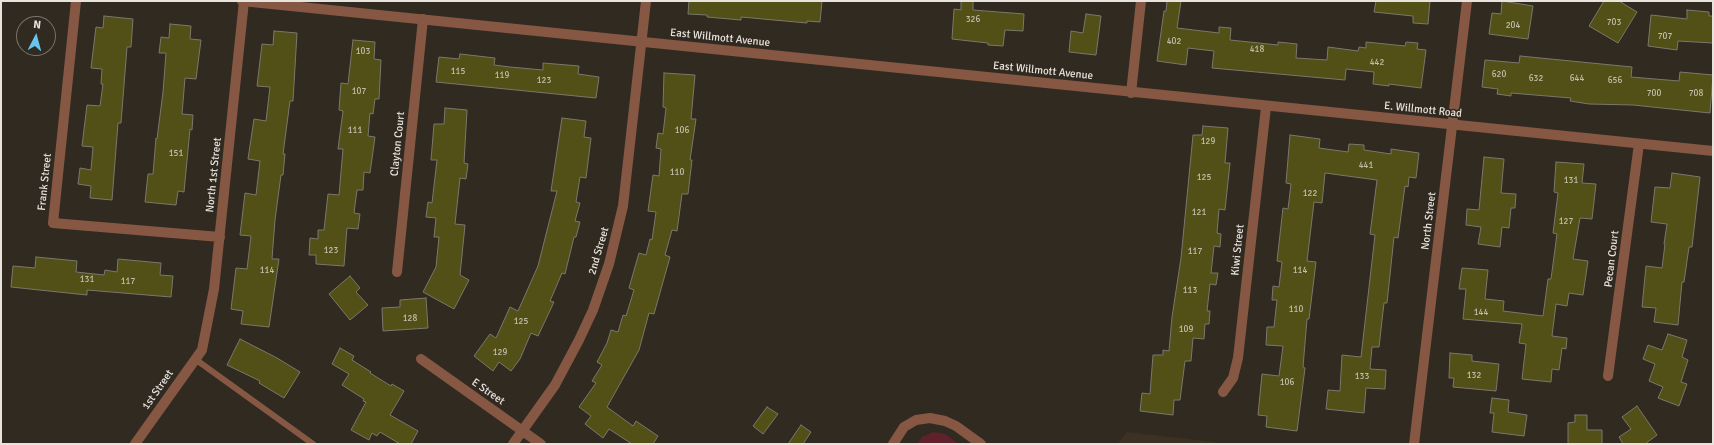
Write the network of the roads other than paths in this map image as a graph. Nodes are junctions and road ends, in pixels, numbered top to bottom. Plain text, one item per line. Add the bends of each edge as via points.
1 (76, 1) edge
2 (243, 1) edge
3 (646, 1) edge
4 (1141, 1) edge
5 (1467, 1) edge
6 (308, 4) edge
7 (423, 19) junction
8 (642, 42) junction
9 (1131, 92) junction
10 (1266, 107) junction
11 (1453, 125) junction
12 (1639, 144) junction
13 (1713, 151) edge
14 (220, 237) junction
15 (397, 272) dead end
16 (202, 350) joint
17 (195, 359) junction
18 (421, 359) dead end
19 (1608, 376) dead end
20 (1223, 392) dead end
21 (522, 431) junction
22 (135, 444) edge
23 (313, 444) edge
24 (513, 444) edge
25 (541, 444) edge
26 (892, 444) edge
27 (981, 444) edge
28 (1414, 444) edge

1 - 14 street, Frank Street via 53,223
2 - 6 street, East Willmott Avenue
2 - 14 street, North 1st Street
3 - 8 street, 2nd Street
4 - 9 street
5 - 11 street, North Street
6 - 7 street, East Willmott Avenue
7 - 8 street, East Willmott Avenue
7 - 15 street, Clayton Court
8 - 9 street, East Willmott Avenue
8 - 21 street, 2nd Street via 623,206 609,264 580,340 555,385
9 - 10 street, E. Willmott Road
10 - 11 street, E. Willmott Road
10 - 20 street, Kiwi Street via 1238,358 1233,378
11 - 12 street, E. Willmott Road
11 - 28 street, North Street
12 - 13 street, E. Willmott Road
12 - 19 street, Pecan Court
14 - 16 street, North 1st Street via 214,289
16 - 17 street, 1st Street
17 - 22 street, 1st Street
17 - 23 lane
18 - 21 street, E Street
21 - 24 street, 2nd Street
21 - 25 street, E Street
26 - 27 street via 904,427 916,420 930,418 956,426

